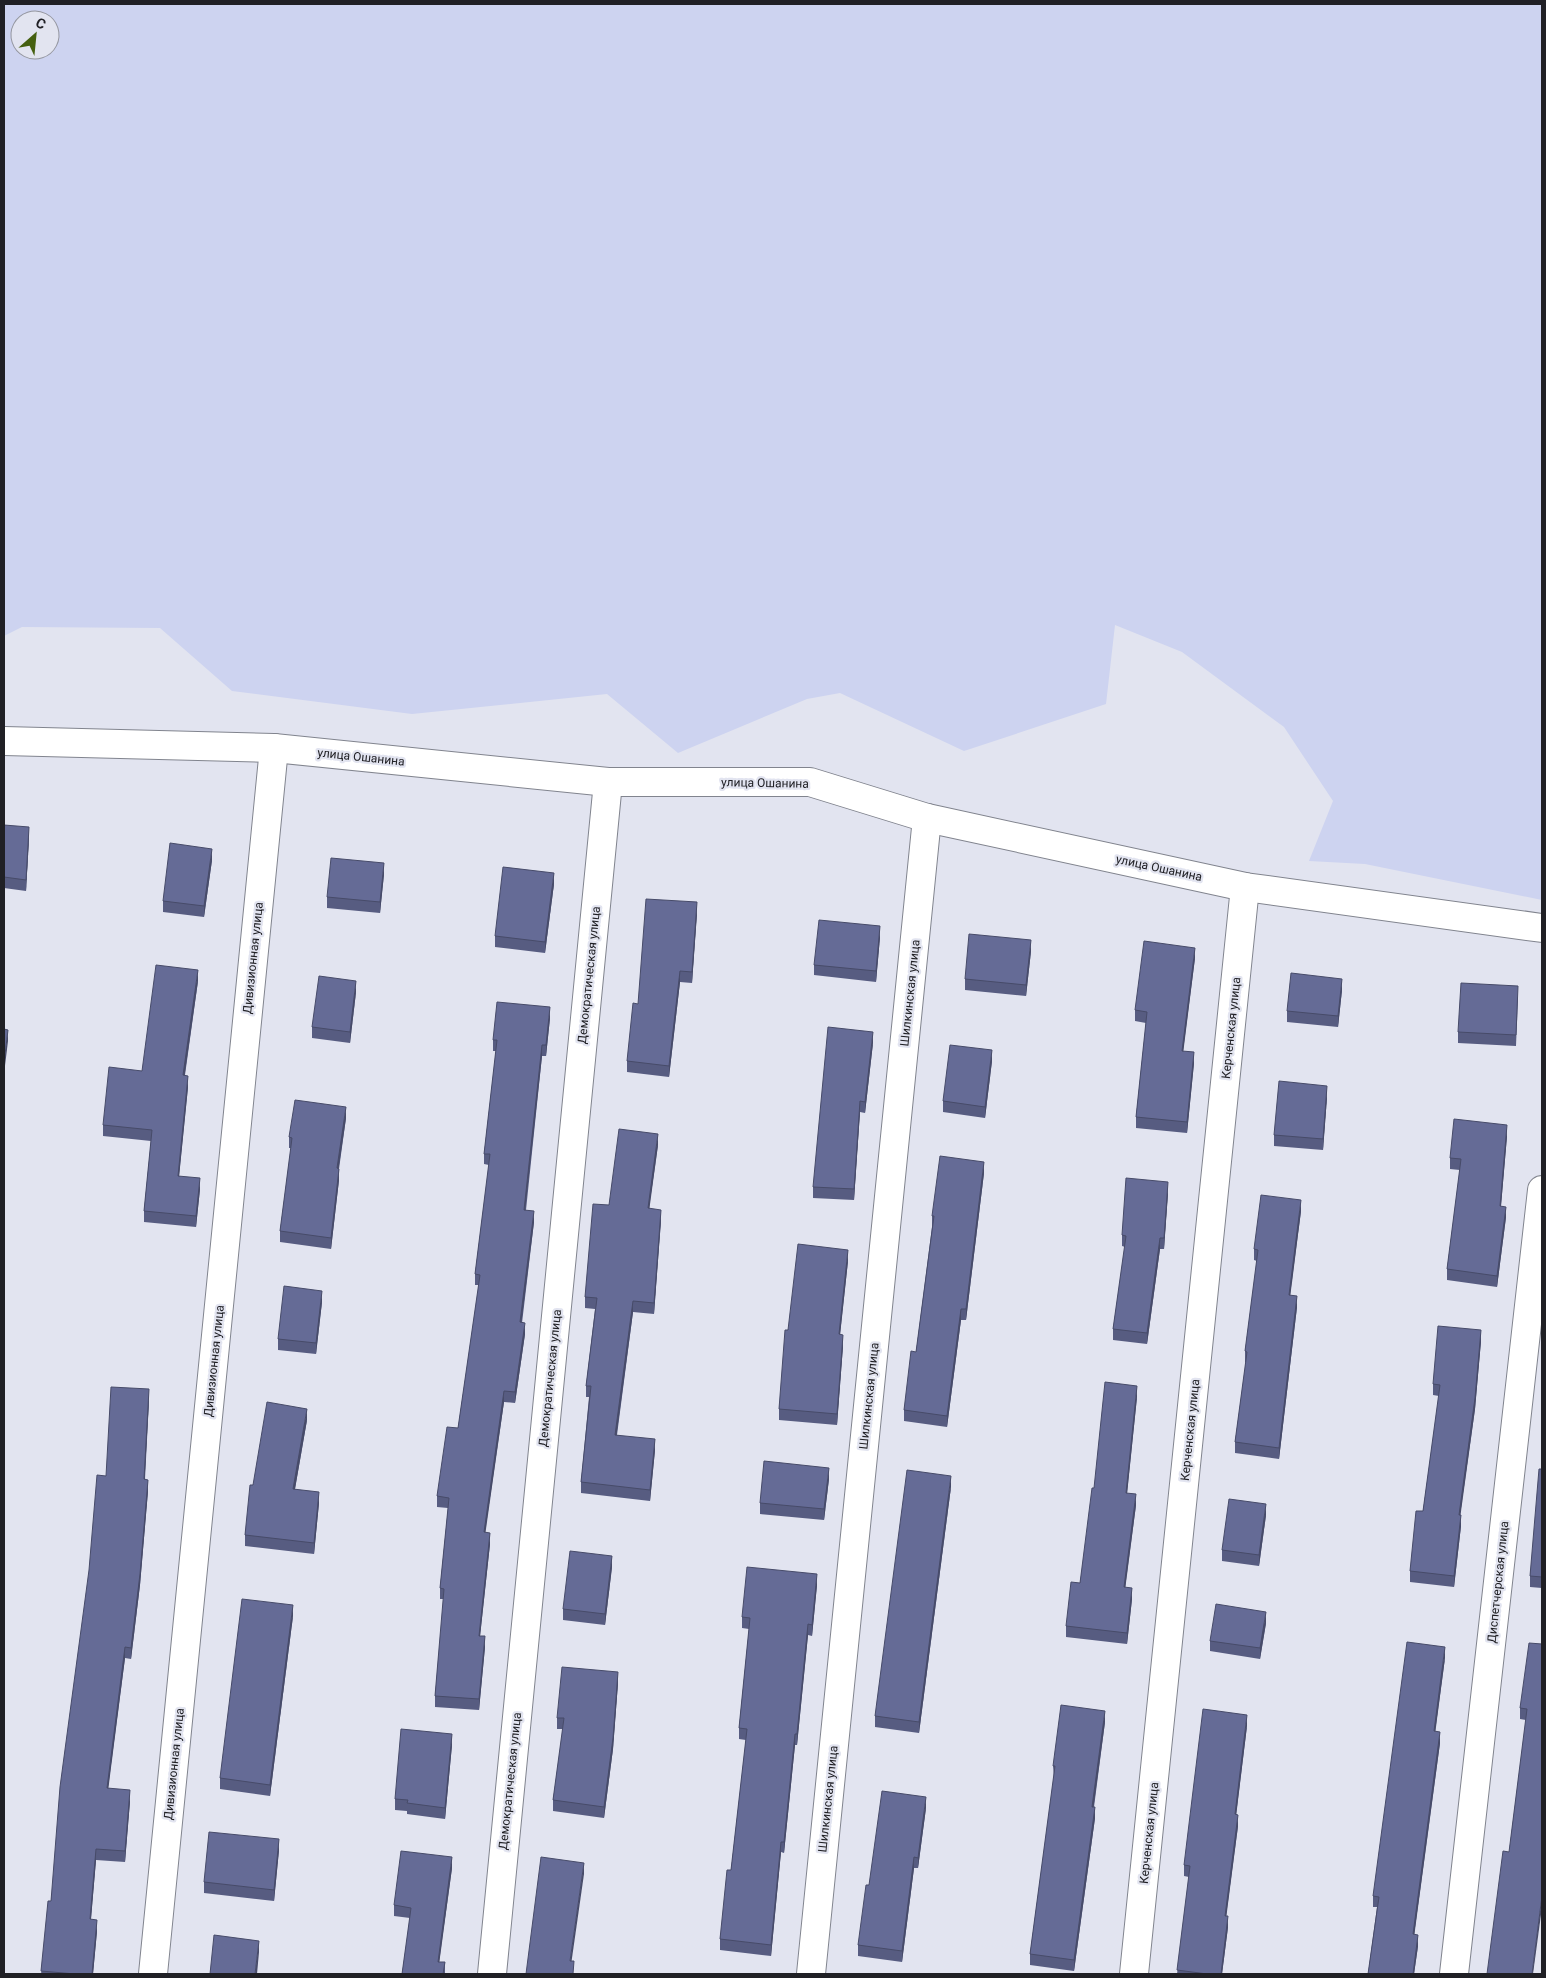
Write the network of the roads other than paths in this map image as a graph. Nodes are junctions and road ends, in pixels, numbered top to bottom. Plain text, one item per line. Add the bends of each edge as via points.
1 (4, 741) edge
2 (274, 748) junction
3 (608, 782) junction
4 (927, 818) junction
5 (1245, 887) junction
6 (1542, 928) edge
7 (1542, 1190) edge
8 (153, 1974) edge
9 (492, 1974) edge
10 (811, 1974) edge
11 (1134, 1974) edge
12 (1454, 1974) edge

1 - 2 street, улица Ошанина
2 - 3 street, улица Ошанина
2 - 8 street, Дивизионная улица
3 - 4 street, улица Ошанина via 810,782
3 - 9 street, Демократическая улица
4 - 5 street, улица Ошанина
4 - 10 street, Шилкинская улица
5 - 6 street, улица Ошанина
5 - 11 street, Керченская улица
7 - 12 street, Диспетчерская улица

